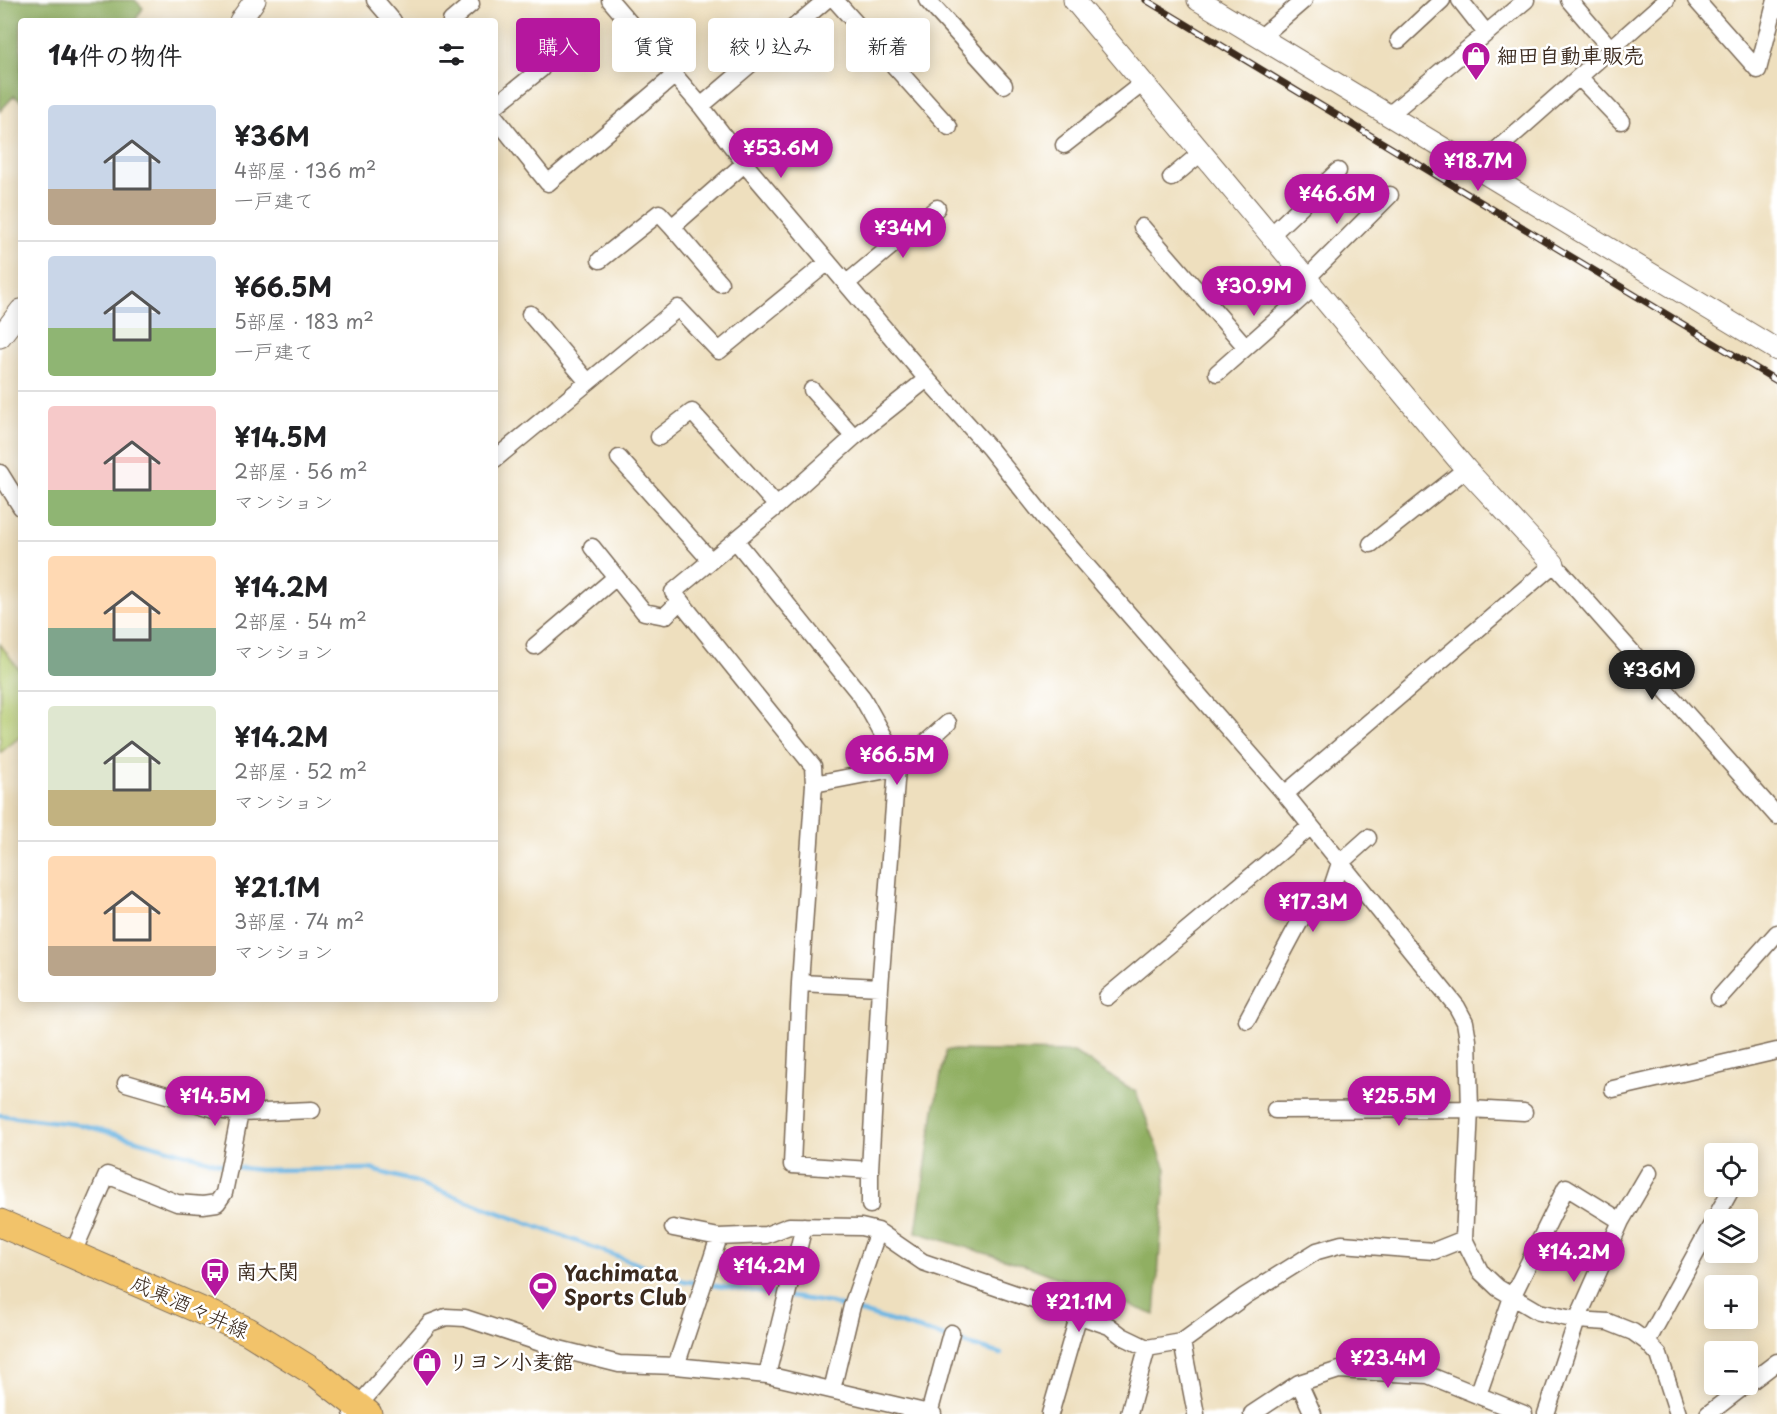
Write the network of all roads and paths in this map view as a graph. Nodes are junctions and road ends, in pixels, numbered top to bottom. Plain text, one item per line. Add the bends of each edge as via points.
1 (255, 0) edge
2 (375, 0) edge
3 (468, 0) edge
4 (610, 0) edge
5 (826, 0) edge
6 (835, 0) edge
7 (927, 0) edge
8 (1074, 0) edge
9 (1198, 0) edge
10 (1304, 0) edge
11 (1442, 0) edge
12 (1460, 0) edge
13 (1526, 0) edge
14 (1569, 0) edge
15 (1666, 0) edge
16 (1696, 0) edge
17 (1776, 0) edge
18 (242, 18) edge
19 (390, 18) edge
20 (455, 18) edge
21 (1773, 29) edge
22 (1486, 33) junction
23 (1261, 37) junction
24 (1399, 40) dead end
25 (1611, 49) junction
26 (537, 72) edge
27 (675, 75) junction
28 (1579, 77) junction
29 (1143, 83) junction
30 (1004, 85) dead end
31 (498, 104) edge
32 (701, 106) junction
33 (1389, 115) junction
34 (498, 121) edge
35 (1621, 121) dead end
36 (949, 127) dead end
37 (1064, 145) dead end
38 (1201, 153) junction
39 (745, 163) junction
40 (1476, 168) junction
41 (1338, 171) dead end
42 (1171, 177) dead end
43 (1390, 195) dead end
44 (937, 208) dead end
45 (672, 227) junction
46 (1142, 227) dead end
47 (1270, 236) junction
48 (600, 260) dead end
49 (828, 262) junction
50 (1311, 282) junction
51 (720, 283) dead end
52 (847, 283) junction
53 (18, 314) edge
54 (530, 314) dead end
55 (0, 338) edge
56 (1246, 347) junction
57 (1777, 350) edge
58 (1217, 373) dead end
59 (927, 379) junction
60 (588, 382) junction
61 (812, 390) dead end
62 (659, 437) dead end
63 (854, 437) junction
64 (498, 457) edge
65 (619, 458) dead end
66 (1467, 469) junction
67 (0, 473) edge
68 (18, 502) edge
69 (777, 506) junction
70 (736, 541) junction
71 (1371, 544) dead end
72 (592, 547) dead end
73 (710, 560) junction
74 (1554, 564) junction
75 (615, 577) junction
76 (680, 601) junction
77 (535, 645) dead end
78 (948, 723) dead end
79 (897, 768) junction
80 (814, 784) junction
81 (1285, 794) junction
82 (1777, 816) edge
83 (1310, 827) junction
84 (1368, 838) dead end
85 (1340, 862) junction
86 (1777, 933) edge
87 (800, 983) junction
88 (880, 987) junction
89 (1107, 997) dead end
90 (1719, 998) dead end
91 (1246, 1020) dead end
92 (1777, 1051) edge
93 (126, 1083) dead end
94 (1613, 1089) dead end
95 (1470, 1109) junction
96 (312, 1110) dead end
97 (1275, 1110) dead end
98 (1524, 1112) dead end
99 (240, 1113) junction
100 (870, 1170) junction
101 (1649, 1173) dead end
102 (1726, 1197) edge
103 (870, 1206) dead end
104 (1621, 1221) junction
105 (0, 1222) edge
106 (804, 1226) junction
107 (673, 1228) dead end
108 (878, 1231) junction
109 (719, 1237) junction
110 (1464, 1239) junction
111 (72, 1255) junction
112 (1512, 1298) junction
113 (1078, 1314) junction
114 (1577, 1320) junction
115 (951, 1333) dead end
116 (1182, 1342) junction
117 (1647, 1342) junction
118 (1148, 1348) junction
119 (1777, 1362) edge
120 (676, 1366) junction
121 (767, 1375) junction
122 (1758, 1376) edge
123 (1299, 1383) junction
124 (832, 1390) junction
125 (1478, 1395) junction
126 (1733, 1395) edge
127 (359, 1411) edge
128 (1259, 1412) edge
129 (930, 1414) edge
130 (1050, 1414) edge
131 (1129, 1414) edge
132 (1196, 1414) edge
133 (1313, 1414) edge
134 (1524, 1414) edge
135 (1546, 1414) edge
136 (1677, 1414) edge
137 (1708, 1414) edge

1 - 18 street
2 - 19 street
3 - 20 street via 471,4
4 - 27 street
5 - 32 street
6 - 36 street
7 - 30 street
8 - 29 street
9 - 23 street
10 - 23 street
11 - 24 street
12 - 22 street
13 - 22 street
14 - 25 street
15 - 25 street
16 - 21 street via 1758,70
17 - 21 street
22 - 33 street
23 - 33 street
25 - 28 street
26 - 31 street
27 - 32 street
27 - 34 street via 548,183
28 - 35 street
28 - 40 street
29 - 37 street
29 - 38 street
32 - 39 street
33 - 40 street
38 - 42 street
38 - 47 street
39 - 45 street
39 - 49 street
40 - 57 street
41 - 47 street
43 - 50 street
44 - 52 street
45 - 48 street via 659,213
45 - 51 street
46 - 56 street
47 - 50 street
49 - 52 street
49 - 60 street via 719,351 678,308
50 - 56 street
50 - 66 street
52 - 59 street
53 - 55 street
54 - 60 street
56 - 58 street
59 - 63 street
59 - 81 street
60 - 64 street
61 - 63 street
62 - 69 street via 692,411
63 - 69 street
65 - 73 street
66 - 71 street
66 - 74 street
67 - 68 street
69 - 70 street
70 - 73 street
70 - 79 street via 862,697 891,749
72 - 75 street
73 - 76 street via 673,592
74 - 81 street
74 - 82 street
75 - 76 street via 644,612 665,616
75 - 77 street
76 - 80 street via 813,766
78 - 79 street
79 - 80 street
79 - 88 street
80 - 87 street
81 - 83 street
83 - 85 street
83 - 89 street
84 - 85 street
85 - 91 street via 1331,890 1307,908
85 - 95 street via 1465,1022
86 - 90 street
87 - 88 street
87 - 100 street via 792,1166
88 - 100 street
92 - 94 street
93 - 99 street
95 - 97 street
95 - 98 street
95 - 110 street
96 - 99 street
99 - 111 street via 224,1193 217,1203 177,1203 107,1175
100 - 103 street
101 - 104 street
102 - 117 street
104 - 112 street via 1566,1187
104 - 114 street
105 - 111 main road, 成東酒々井線
106 - 108 street
106 - 109 street via 789,1226 766,1235
106 - 121 street
107 - 109 street
108 - 113 street via 923,1262
108 - 124 street via 852,1306
109 - 120 street
110 - 112 street via 1480,1271
110 - 116 street via 1434,1251 1342,1244 1317,1251
111 - 127 main road, 成東酒々井線 via 248,1331 317,1374
112 - 114 street via 1539,1312
112 - 125 street
113 - 118 street
113 - 130 street
114 - 117 street via 1608,1322
114 - 135 street
115 - 129 street
116 - 118 street
116 - 132 street
117 - 136 street via 1659,1355
118 - 131 street
119 - 122 street
120 - 121 street
120 - 127 street via 619,1364 465,1318 446,1317 430,1323
121 - 124 street
123 - 125 street via 1339,1370 1376,1371 1428,1375
123 - 128 street
123 - 133 street
124 - 129 street
125 - 134 street
126 - 137 street

